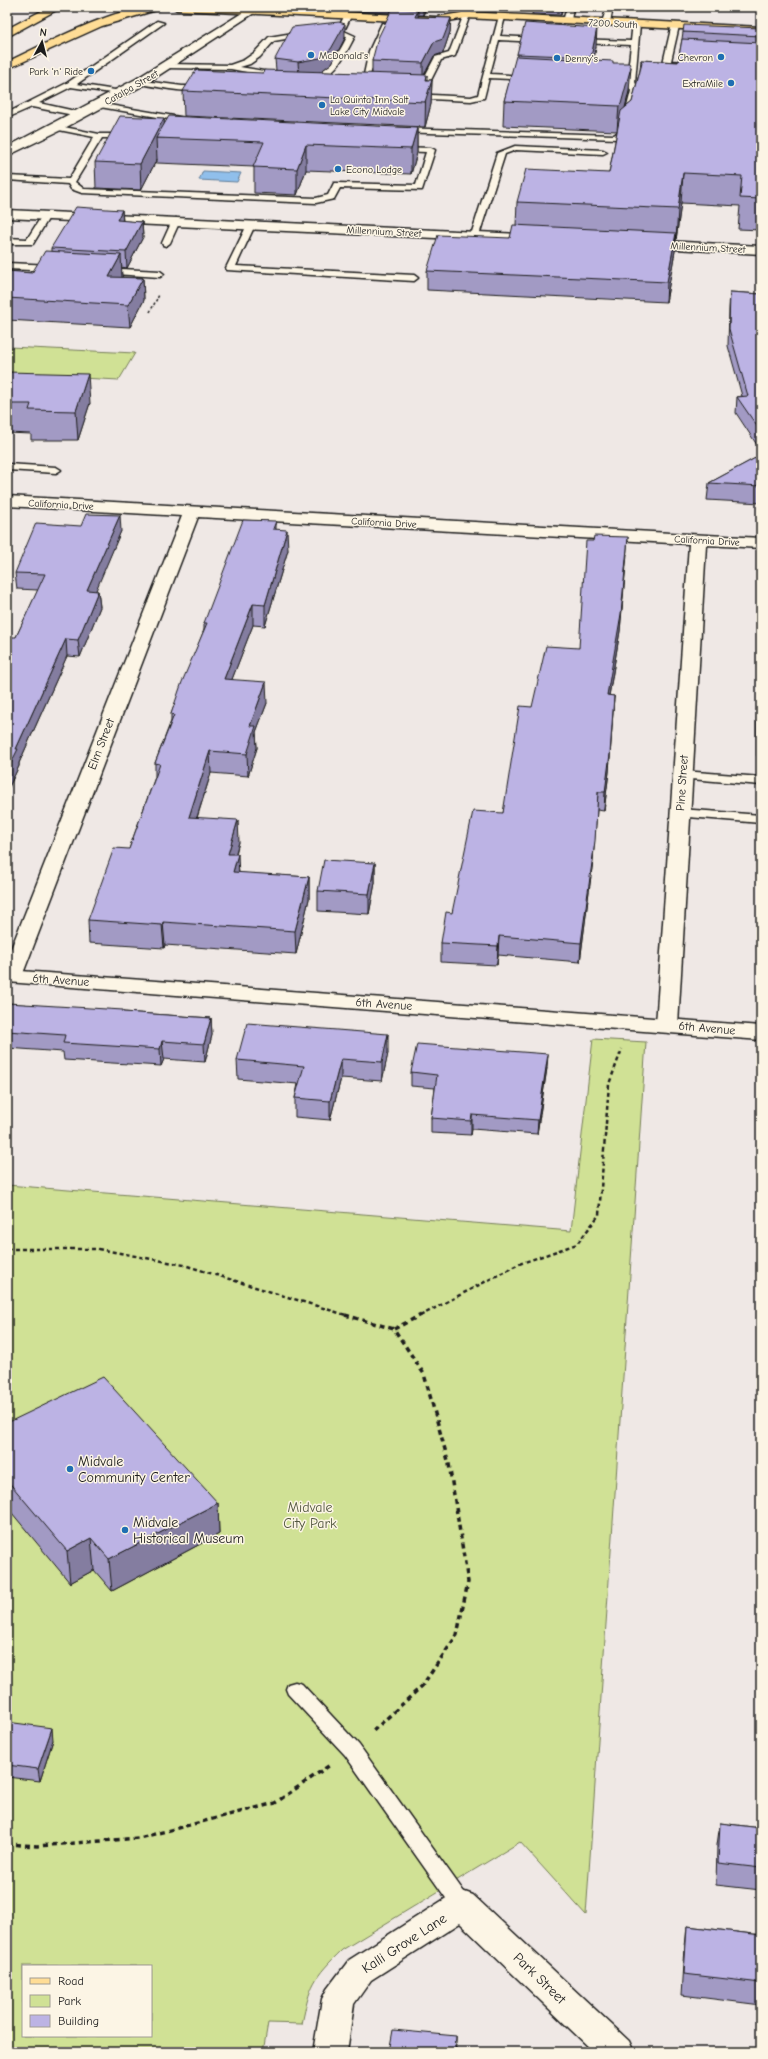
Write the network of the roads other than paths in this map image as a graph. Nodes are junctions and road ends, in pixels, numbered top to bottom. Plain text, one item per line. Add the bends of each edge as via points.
1 (57, 7) edge
2 (156, 7) edge
3 (177, 7) edge
4 (570, 7) edge
5 (610, 7) edge
6 (429, 8) dead end
7 (250, 11) junction
8 (467, 11) edge
9 (347, 16) junction
10 (501, 17) junction
11 (388, 18) junction
12 (567, 21) junction
13 (606, 22) junction
14 (160, 23) dead end
15 (636, 24) junction
16 (675, 26) junction
17 (761, 30) edge
18 (340, 32) junction
19 (7, 34) edge
20 (496, 38) junction
21 (550, 40) edge
22 (573, 41) edge
23 (634, 43) junction
24 (247, 62) junction
25 (691, 64) edge
26 (335, 65) junction
27 (7, 66) edge
28 (167, 66) junction
29 (231, 67) junction
30 (281, 68) edge
31 (306, 70) edge
32 (486, 76) junction
33 (284, 77) edge
34 (302, 78) edge
35 (539, 78) edge
36 (389, 80) edge
37 (405, 80) edge
38 (600, 81) edge
39 (140, 82) junction
40 (630, 82) junction
41 (70, 85) junction
42 (210, 88) edge
43 (120, 93) junction
44 (408, 96) edge
45 (31, 104) junction
46 (100, 105) junction
47 (81, 115) junction
48 (7, 116) edge
49 (192, 120) edge
50 (57, 127) junction
51 (386, 129) edge
52 (99, 136) junction
53 (138, 136) edge
54 (392, 148) edge
55 (7, 152) edge
56 (602, 152) dead end
57 (7, 178) edge
58 (71, 182) junction
59 (7, 214) edge
60 (46, 216) junction
61 (176, 221) junction
62 (251, 225) junction
63 (475, 235) junction
64 (555, 239) edge
65 (7, 241) edge
66 (166, 243) dead end
67 (634, 243) edge
68 (761, 250) edge
69 (7, 266) edge
70 (60, 269) edge
71 (91, 270) edge
72 (160, 274) dead end
73 (414, 278) dead end
74 (7, 467) edge
75 (56, 470) dead end
76 (7, 501) edge
77 (192, 511) junction
78 (698, 540) junction
79 (761, 543) edge
80 (683, 775) junction
81 (761, 781) edge
82 (680, 813) junction
83 (761, 819) edge
84 (9, 976) edge
85 (667, 1025) junction
86 (761, 1033) edge
87 (295, 1689) dead end
88 (462, 1904) junction
89 (330, 2052) edge
90 (617, 2052) edge

1 - 19 main road
2 - 27 main road via 128,12 101,22
3 - 7 main road, 7200 South
4 - 12 lane
5 - 13 lane
6 - 8 main road, 7200 South
7 - 9 main road, 7200 South
7 - 28 street, Catalpa Street
8 - 10 main road, 7200 South
8 - 11 main road, 7200 South via 437,20
8 - 37 lane via 452,54 438,59 427,80
9 - 11 main road, 7200 South
9 - 18 lane
10 - 12 main road, 7200 South
10 - 20 lane
11 - 36 lane via 373,51 366,77
12 - 13 main road, 7200 South
13 - 15 main road, 7200 South
14 - 41 lane
15 - 16 main road, 7200 South
15 - 23 lane
16 - 17 main road, 7200 South
16 - 25 lane via 674,46 664,66
18 - 24 lane via 300,34 272,39
18 - 26 lane via 351,36
20 - 21 lane
20 - 32 lane
22 - 23 lane
23 - 40 lane via 636,62
24 - 29 lane
24 - 30 lane
26 - 31 lane
26 - 34 lane via 323,75
28 - 29 lane
28 - 39 street, Catalpa Street
29 - 33 lane
32 - 35 lane
32 - 44 lane via 481,96 477,98
38 - 40 lane
39 - 42 lane via 182,88
39 - 43 street, Catalpa Street
40 - 51 lane via 635,91 625,132 616,138
41 - 43 lane
41 - 45 lane
43 - 46 street, Catalpa Street
45 - 47 lane
45 - 48 lane
46 - 47 street, Catalpa Street
46 - 49 lane
47 - 50 street, Catalpa Street
50 - 52 lane
50 - 55 street, Catalpa Street
52 - 53 lane
52 - 58 lane
54 - 58 lane via 431,150 419,188 337,185 331,197 316,201 82,191
56 - 63 lane via 520,148 501,153
57 - 58 lane
59 - 60 street, Millennium Street
60 - 61 street, Millennium Street
60 - 65 lane via 30,242
61 - 62 street, Millennium Street
61 - 66 lane
62 - 63 street, Millennium Street
62 - 73 lane via 230,268
63 - 64 street, Millennium Street
67 - 68 street, Millennium Street
69 - 70 lane
71 - 72 lane
74 - 75 lane
76 - 77 street, California Drive
77 - 78 street, California Drive
77 - 84 street, Elm Street
78 - 79 street, California Drive
78 - 80 street, Pine Street
80 - 81 lane
80 - 82 street, Pine Street
82 - 83 lane
82 - 85 street, Pine Street
84 - 85 street, 6th Avenue
85 - 86 street, 6th Avenue
87 - 88 lane via 352,1750
88 - 89 street, Kalli Grove Lane via 360,1970 338,1999
88 - 90 street, Park Street

